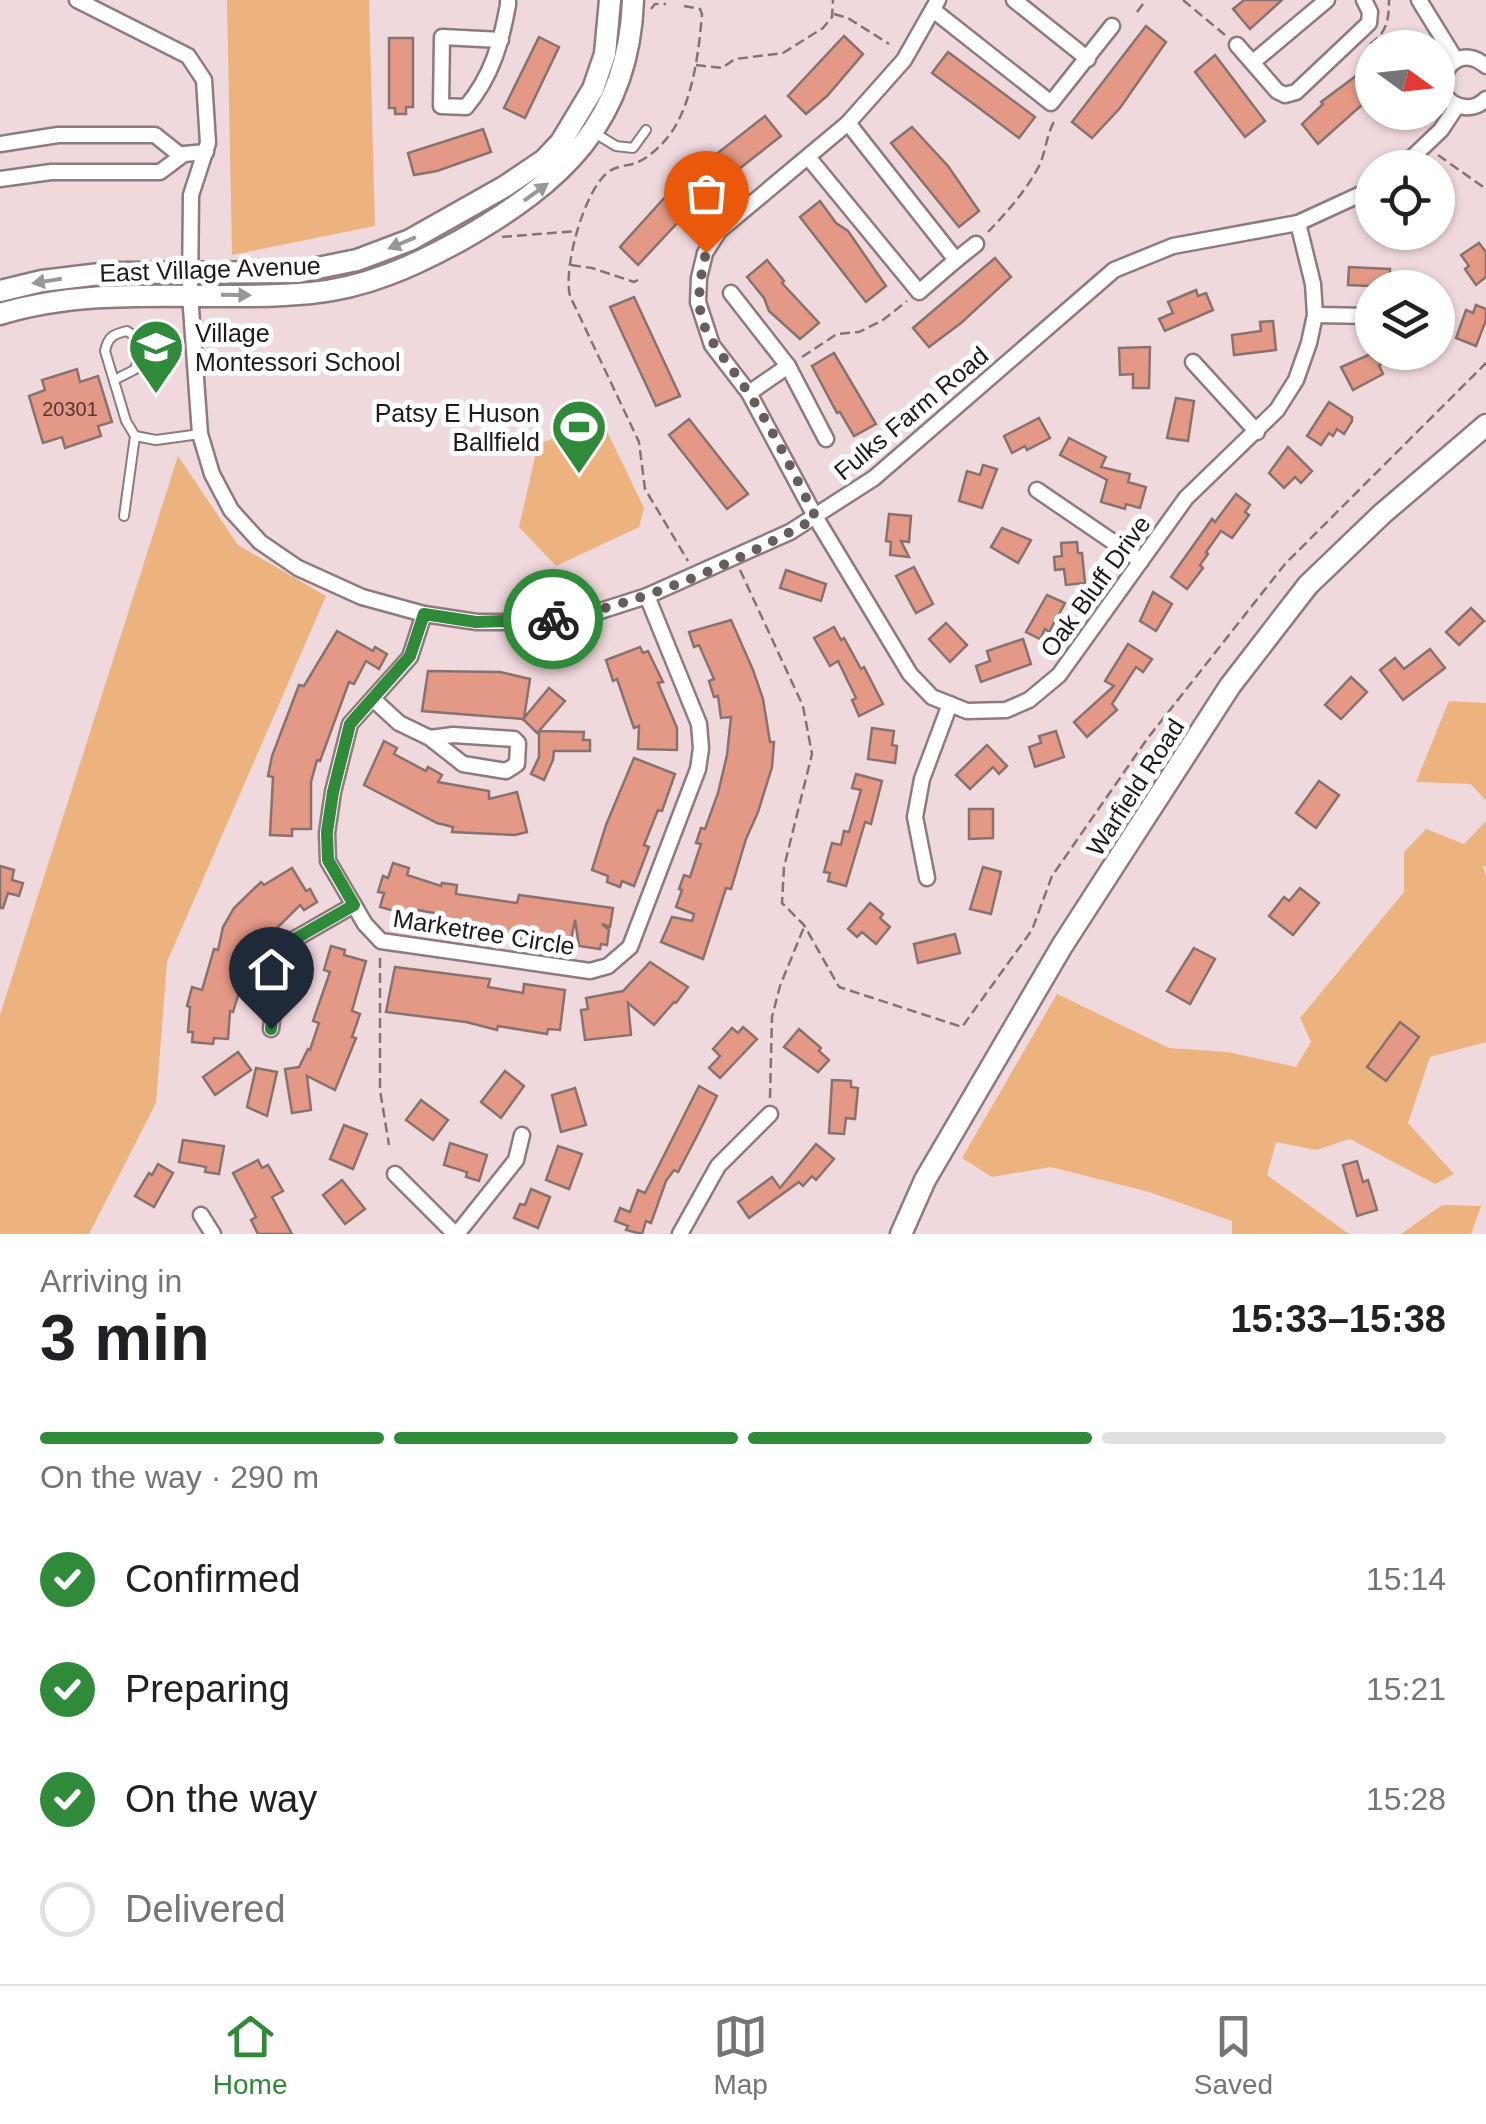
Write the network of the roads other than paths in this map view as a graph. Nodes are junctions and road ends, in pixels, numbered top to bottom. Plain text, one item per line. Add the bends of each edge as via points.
1 (76, 0) edge
2 (508, 0) edge
3 (610, 0) edge
4 (633, 0) edge
5 (1014, 0) edge
6 (1326, 0) edge
7 (1364, 0) edge
8 (1419, 0) edge
9 (936, 5) edge
10 (1112, 26) dead end
11 (501, 40) junction
12 (1237, 45) road end
13 (1088, 59) junction
14 (1456, 60) junction
15 (1254, 62) junction
16 (1486, 66) edge
17 (1486, 99) edge
18 (1457, 106) junction
19 (848, 124) junction
20 (646, 130) dead end
21 (594, 132) junction
22 (0, 144) edge
23 (1421, 150) edge
24 (206, 152) junction
25 (180, 156) junction
26 (808, 157) junction
27 (0, 179) edge
28 (1355, 197) edge
29 (1298, 223) junction
30 (976, 244) road end
31 (956, 260) junction
32 (190, 284) junction
33 (0, 291) edge
34 (730, 292) dead end
35 (0, 314) edge
36 (1315, 315) junction
37 (1355, 316) edge
38 (1193, 362) dead end
39 (788, 366) junction
40 (114, 380) junction
41 (749, 393) junction
42 (1486, 425) edge
43 (1256, 432) junction
44 (200, 434) junction
45 (135, 436) junction
46 (826, 439) dead end
47 (1037, 490) dead end
48 (124, 516) dead end
49 (816, 518) junction
50 (1142, 561) junction
51 (647, 596) junction
52 (424, 614) junction
53 (374, 700) junction
54 (950, 704) junction
55 (430, 738) junction
56 (927, 878) dead end
57 (354, 905) junction
58 (271, 1029) dead end
59 (770, 1114) road end
60 (522, 1135) dead end
61 (395, 1174) dead end
62 (200, 1215) dead end
63 (213, 1234) edge
64 (456, 1234) edge
65 (680, 1234) edge
66 (901, 1234) edge

1 - 24 street, Fulks Farm Road via 188,56 204,80
2 - 11 street
3 -> 32 street, East Village Avenue via 605,54 593,89 544,160 410,240 357,260
4 - 21 street, East Village Avenue via 621,78
5 - 13 street
6 - 15 street
7 - 15 street via 1370,22 1296,92 1277,90
8 - 14 street
9 - 13 street via 1051,103
9 - 19 street, Oak Bluff Drive via 904,60
10 - 13 street
11 - 11 street via 466,107 442,106 442,37
12 - 15 street
14 - 16 street
14 - 18 street via 1442,85
17 - 18 street via 1475,107
18 - 23 street
19 - 26 street, Oak Bluff Drive
19 - 31 street
20 - 21 lane via 625,149
32 -> 21 street, East Village Avenue via 314,293 398,272 538,191
22 - 25 street via 58,135 155,135
24 - 25 street
24 - 32 street, Fulks Farm Road via 191,195
25 - 27 street via 160,172
26 - 31 street via 919,292
26 - 41 street, Oak Bluff Drive via 719,231 706,253 698,302 704,326
28 - 29 street, Fulks Farm Road
29 - 36 street, Oak Bluff Drive
29 - 49 street, Fulks Farm Road via 1173,246 1114,270 874,478
30 - 31 street
32 -> 33 street, East Village Avenue via 108,274
32 - 35 street, East Village Avenue
32 - 44 street, Fulks Farm Road
34 - 39 street
36 - 37 street
36 - 43 street, Oak Bluff Drive via 1296,380
38 - 43 street
39 - 41 street
39 - 46 street
40 - 40 lane via 107,341 127,331 145,350 134,370
40 - 45 lane
41 - 49 street, Oak Bluff Drive
42 - 66 street, Warfield Road via 1308,586 1230,686 1062,946 925,1180
43 - 50 street, Oak Bluff Drive via 1186,498
44 - 45 lane
44 - 52 street, Fulks Farm Road via 231,510 260,542 362,597
45 - 48 lane
47 - 50 street
49 - 51 street, Fulks Farm Road
49 - 54 street, Oak Bluff Drive via 910,674 932,697
50 - 54 street, Oak Bluff Drive via 1060,675 1029,700 1006,710 967,711
51 - 52 street, Fulks Farm Road via 536,622
51 - 57 street, Marketree Circle via 699,724 701,748 630,947 590,971 381,941
52 - 53 street, Marketree Circle via 410,656
53 - 55 street
53 - 57 street, Marketree Circle via 350,724 327,832 328,860
54 - 56 street via 915,817
55 - 55 street via 474,768 506,771 518,764 514,738
57 - 58 street via 280,952
59 - 65 street via 718,1166
60 - 64 street via 516,1160
61 - 64 street
62 - 63 street

